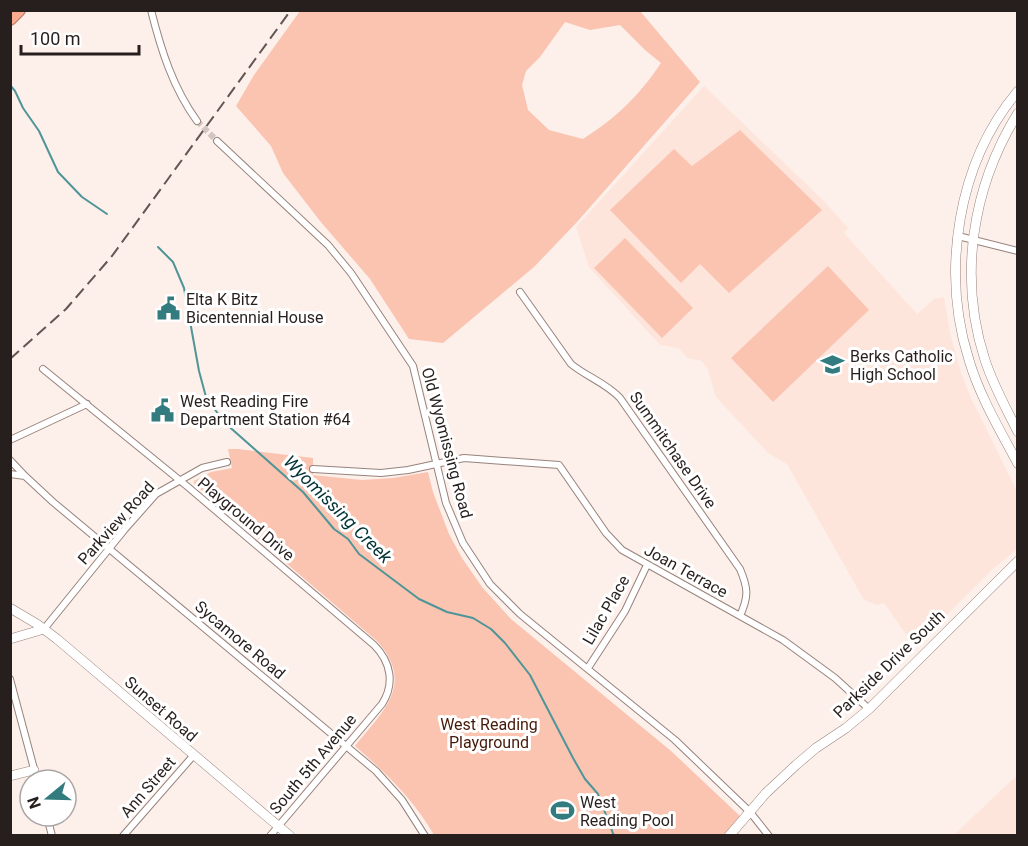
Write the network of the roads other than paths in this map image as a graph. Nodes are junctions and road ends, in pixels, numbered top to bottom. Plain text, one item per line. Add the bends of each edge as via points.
1 (19, 10) edge
2 (151, 10) edge
3 (10, 19) edge
4 (1015, 97) edge
5 (1017, 112) edge
6 (197, 122) tunnel mouth
7 (217, 141) tunnel mouth
8 (958, 236) junction
9 (973, 240) junction
10 (1017, 251) edge
11 (520, 292) dead end
12 (982, 350) junction
13 (967, 354) junction
14 (43, 369) dead end
15 (87, 404) junction
16 (1017, 432) edge
17 (10, 440) edge
18 (10, 460) edge
19 (227, 462) dead end
20 (435, 464) junction
21 (1017, 464) edge
22 (313, 469) dead end
23 (10, 474) edge
24 (25, 477) junction
25 (179, 480) junction
26 (110, 548) junction
27 (1017, 561) edge
28 (647, 565) junction
29 (10, 608) edge
30 (740, 616) junction
31 (44, 630) junction
32 (10, 639) edge
33 (588, 668) junction
34 (10, 679) edge
35 (869, 709) junction
36 (377, 710) joint
37 (346, 746) junction
38 (193, 756) junction
39 (33, 768) edge
40 (750, 812) junction
41 (278, 826) junction
42 (123, 836) edge
43 (270, 836) edge
44 (290, 836) edge
45 (425, 836) edge
46 (729, 836) edge
47 (769, 836) edge

1 - 3 highway
2 - 6 street via 161,50 182,101
4 - 8 street via 988,136 976,163
5 - 9 street via 986,179
7 - 20 street, Old Wyomissing Road via 323,239 363,291 413,366
8 - 9 street
8 - 13 street via 956,288
9 - 10 street
9 - 12 street via 972,291
11 - 30 street, Summitchase Drive via 571,364 620,398 740,569 747,599
12 - 13 street
12 - 16 street
13 - 21 street
14 - 15 street, Playground Drive
15 - 17 street
15 - 25 street, Playground Drive
18 - 24 street, Sycamore Road
19 - 25 street, Parkview Road via 202,468
20 - 22 street via 381,473
20 - 28 street, Joan Terrace via 464,458 559,465 610,538
20 - 33 street, Old Wyomissing Road via 456,529 483,574 520,614
23 - 24 street
24 - 26 street, Sycamore Road
25 - 26 street, Parkview Road via 156,494
25 - 36 street, Playground Drive via 379,650 390,676 387,696
26 - 31 street, Parkview Road
26 - 37 street, Sycamore Road
27 - 35 street, Parkside Drive South
28 - 30 street, Joan Terrace
28 - 33 street, Lilac Place via 625,610
29 - 31 street, Sunset Road
30 - 35 street, Joan Terrace via 813,661
31 - 32 street
31 - 38 street, Sunset Road
33 - 40 street, Old Wyomissing Road via 675,740
34 - 39 street
35 - 40 street, Parkside Drive South via 808,753
36 - 37 street, South 5th Avenue
37 - 41 street, South 5th Avenue
37 - 45 street, Sycamore Road via 376,771
38 - 41 street, Sunset Road
38 - 42 street, Ann Street
40 - 46 street, Parkside Drive South
40 - 47 street, Old Wyomissing Road
41 - 43 street, South 5th Avenue
41 - 44 street, Sunset Road

